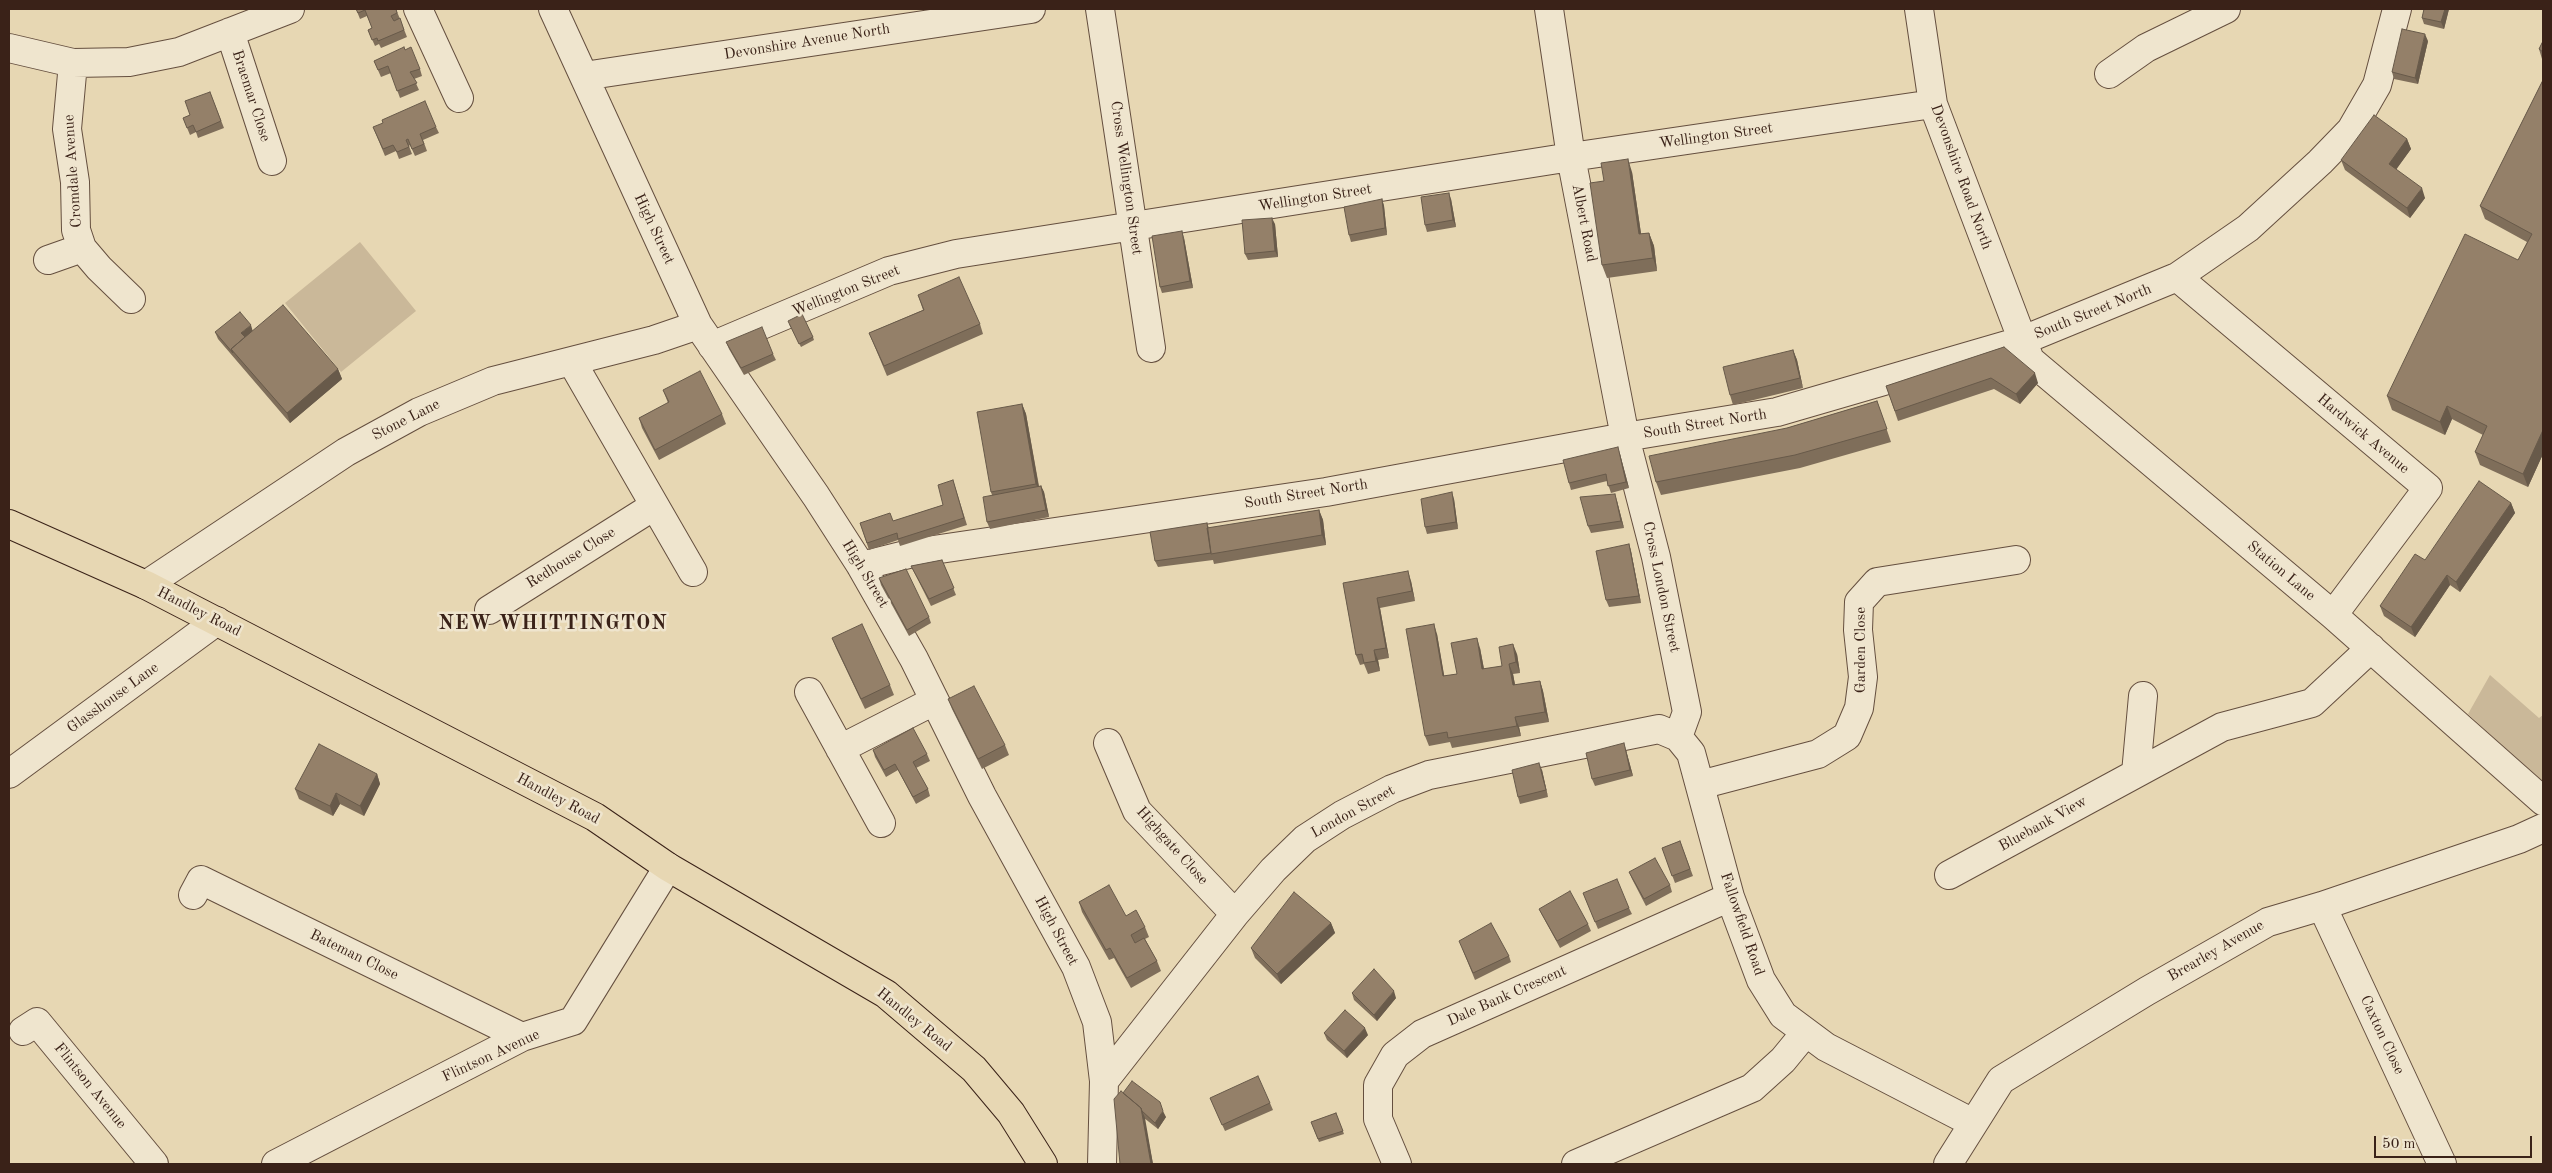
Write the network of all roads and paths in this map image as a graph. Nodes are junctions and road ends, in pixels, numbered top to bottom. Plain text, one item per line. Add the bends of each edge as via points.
1 (290, 9) edge
2 (418, 9) edge
3 (553, 9) edge
4 (1031, 9) edge
5 (1100, 9) edge
6 (1549, 9) edge
7 (1919, 9) edge
8 (2226, 9) edge
9 (2397, 9) edge
10 (230, 32) junction
11 (9, 48) edge
12 (72, 63) junction
13 (2109, 74) dead end
14 (584, 76) junction
15 (459, 98) dead end
16 (1933, 104) junction
17 (1571, 157) junction
18 (272, 161) dead end
19 (1133, 226) junction
20 (82, 248) junction
21 (48, 260) dead end
22 (2177, 278) junction
23 (132, 298) dead end
24 (705, 335) junction
25 (2021, 341) junction
26 (1152, 348) dead end
27 (572, 362) junction
28 (1625, 437) junction
29 (654, 506) junction
30 (9, 524) edge
31 (2016, 560) dead end
32 (861, 566) junction
33 (693, 572) dead end
34 (146, 585) junction
35 (489, 610) dead end
36 (2332, 615) junction
37 (217, 621) junction
38 (2371, 648) junction
39 (809, 692) dead end
40 (2143, 696) dead end
41 (934, 700) junction
42 (1678, 737) junction
43 (1108, 743) dead end
44 (840, 749) junction
45 (2136, 773) junction
46 (9, 774) edge
47 (1700, 785) junction
48 (2543, 800) edge
49 (880, 823) dead end
50 (2543, 828) edge
51 (668, 867) junction
52 (1949, 875) dead end
53 (193, 896) dead end
54 (1730, 896) junction
55 (2322, 906) junction
56 (1235, 914) junction
57 (23, 1031) dead end
58 (1806, 1032) junction
59 (522, 1038) junction
60 (1104, 1081) junction
61 (1973, 1123) junction
62 (154, 1164) edge
63 (276, 1164) edge
64 (1042, 1164) edge
65 (1102, 1164) edge
66 (1396, 1164) edge
67 (1576, 1164) edge
68 (1948, 1164) edge
69 (2442, 1164) edge

1 - 10 street
2 - 15 street
3 - 14 street, High Street
4 - 14 street, Devonshire Avenue North
5 - 19 street, Cross Wellington Street
6 - 17 street, Albert Road
7 - 16 street, Devonshire Road North
8 - 13 street via 2146,48
9 - 22 street, South Street North via 2377,84 2351,130 2248,228
10 - 12 street via 179,52 138,60
10 - 18 street, Braemar Close
11 - 12 street
12 - 20 street, Cromdale Avenue via 67,129 75,182 76,230
14 - 24 street, High Street
16 - 17 street, Wellington Street
16 - 25 street, Devonshire Road North
17 - 19 street, Wellington Street
17 - 28 street, Albert Road
19 - 24 street, Wellington Street via 956,254 889,271
19 - 26 street, Cross Wellington Street
20 - 21 street, Cromdale Avenue
20 - 23 street, Cromdale Avenue
22 - 25 street, South Street North
22 - 36 street, Hardwick Avenue via 2428,488
24 - 27 street, Stone Lane via 654,340
24 - 32 street, High Street
25 - 28 street, South Street North via 1777,412
25 - 36 street, Station Lane via 2030,360
27 - 29 street
27 - 34 street, Stone Lane via 493,381 419,412 346,452
28 - 32 street, South Street North via 1326,492 913,552
28 - 42 street, Cross London Street via 1656,557 1687,712
29 - 33 street
29 - 35 street, Redhouse Close
30 - 34 main road, Handley Road
31 - 47 street, Garden Close via 1877,582 1859,602 1863,677 1859,708 1847,736 1818,754
32 - 41 street, High Street
34 - 37 main road, Handley Road
36 - 38 street, Station Lane
37 - 46 street, Glasshouse Lane
37 - 51 main road, Handley Road via 595,817
38 - 45 street, Bluebank View via 2312,703 2222,728
38 - 48 street, Station Lane
39 - 44 street
40 - 45 street
41 - 44 street
41 - 60 street, High Street via 982,796 1076,967 1097,1022
42 - 47 street, Fallowfield Road via 1691,753
42 - 56 street, London Street via 1659,729 1429,775 1392,789 1305,839 1272,870
43 - 56 street, Highgate Close via 1137,811
44 - 49 street
45 - 52 street, Bluebank View
47 - 54 street, Fallowfield Road
50 - 55 street, Brearley Avenue
51 - 59 street, Flintson Avenue via 573,1020
51 - 64 main road, Handley Road via 886,994 974,1069 1011,1114
53 - 59 street, Bateman Close via 201,880
54 - 58 street, Fallowfield Road via 1761,980 1782,1015
54 - 66 street, Dale Bank Crescent via 1422,1034 1395,1055 1378,1085 1378,1118
55 - 61 street, Brearley Avenue via 2268,922 2001,1080
55 - 69 street, Caxton Close
56 - 60 street, London Street
57 - 62 street, Flintson Avenue via 37,1022
58 - 61 street, Fallowfield Road via 1826,1047
58 - 67 street via 1783,1060 1752,1088
59 - 63 street, Flintson Avenue
60 - 65 street, High Street
61 - 68 street, Brearley Avenue

